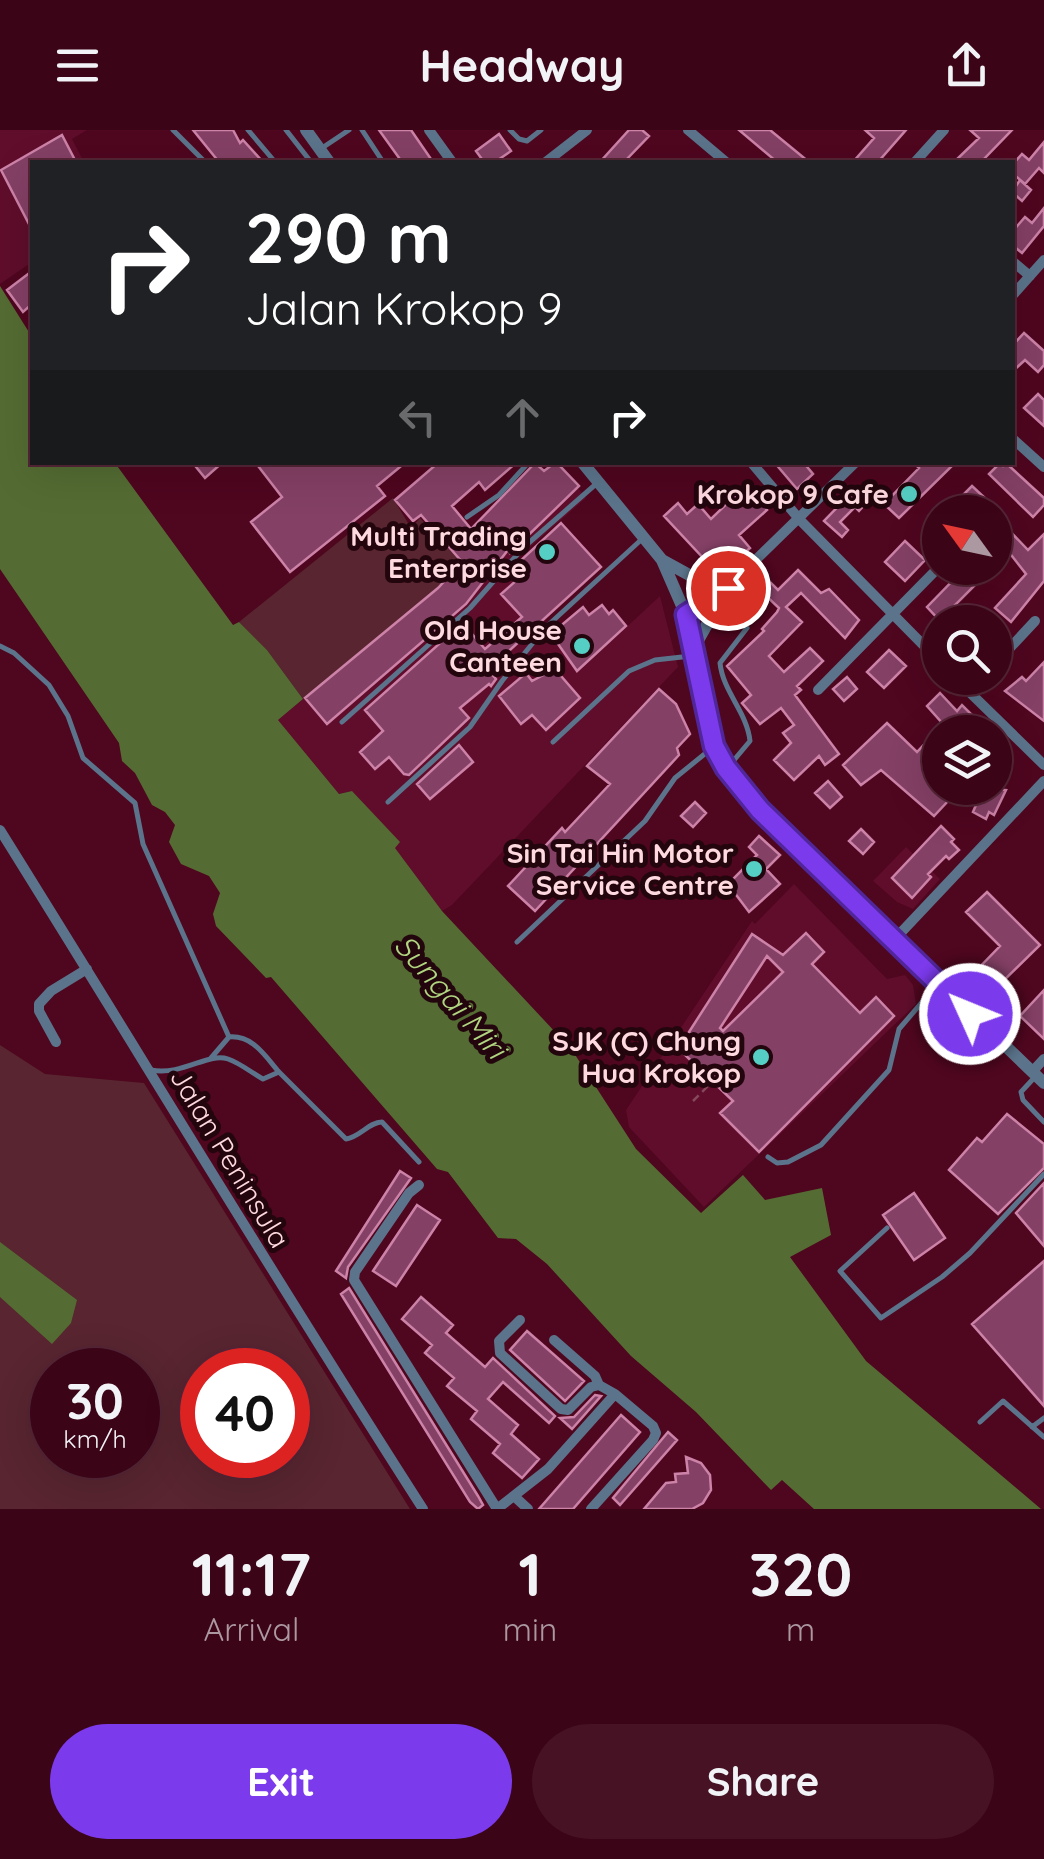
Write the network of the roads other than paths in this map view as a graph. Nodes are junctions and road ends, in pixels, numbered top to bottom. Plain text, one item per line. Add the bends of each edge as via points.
1 (173, 130) edge
2 (248, 130) edge
3 (286, 130) edge
4 (306, 130) edge
5 (350, 130) edge
6 (362, 130) edge
7 (429, 130) edge
8 (510, 130) edge
9 (541, 130) edge
10 (587, 130) edge
11 (688, 130) edge
12 (944, 130) edge
13 (320, 150) junction
14 (203, 160) edge
15 (273, 160) edge
16 (309, 160) edge
17 (328, 160) edge
18 (382, 160) edge
19 (451, 160) edge
20 (549, 160) edge
21 (724, 160) edge
22 (917, 160) edge
23 (1044, 260) edge
24 (1015, 263) edge
25 (1030, 276) junction
26 (1015, 293) edge
27 (1015, 441) edge
28 (526, 465) edge
29 (584, 465) edge
30 (754, 465) edge
31 (853, 465) edge
32 (1044, 467) edge
33 (598, 482) junction
34 (466, 517) dead end
35 (800, 520) junction
36 (644, 537) junction
37 (662, 560) junction
38 (922, 583) edge
39 (728, 588) junction
40 (890, 613) junction
41 (686, 615) junction
42 (1035, 621) dead end
43 (747, 628) dead end
44 (922, 644) edge
45 (0, 646) edge
46 (1012, 646) edge
47 (693, 653) junction
48 (818, 690) dead end
49 (972, 695) edge
50 (342, 722) dead end
51 (553, 742) dead end
52 (714, 746) junction
53 (1044, 765) edge
54 (726, 768) junction
55 (1044, 781) edge
56 (388, 802) dead end
57 (0, 830) edge
58 (893, 941) junction
59 (518, 942) dead end
60 (87, 969) junction
61 (938, 984) junction
62 (229, 1038) junction
63 (56, 1042) dead end
64 (211, 1058) junction
65 (1044, 1059) edge
66 (150, 1070) junction
67 (279, 1072) junction
68 (1037, 1077) edge
69 (1044, 1122) edge
70 (768, 1156) dead end
71 (419, 1162) dead end
72 (1044, 1174) edge
73 (418, 1185) dead end
74 (887, 1228) dead end
75 (520, 1320) dead end
76 (554, 1340) dead end
77 (599, 1385) junction
78 (616, 1394) junction
79 (1044, 1418) edge
80 (980, 1422) dead end
81 (1032, 1427) junction
82 (1044, 1437) edge
83 (515, 1497) junction
84 (423, 1509) edge
85 (497, 1509) edge
86 (528, 1509) edge
87 (591, 1509) edge

1 - 14 lane
2 - 15 lane
3 - 16 lane
4 - 13 street
5 - 13 lane
6 - 18 lane
7 - 19 street
8 - 9 lane via 527,140
10 - 20 street
11 - 21 street
12 - 22 street
13 - 17 street
23 - 25 street
24 - 25 street
25 - 26 street
27 - 32 street
28 - 34 lane
29 - 33 street
30 - 35 street
31 - 35 street
33 - 36 street
33 - 50 lane
35 - 39 street
35 - 40 street
36 - 37 street
36 - 56 lane via 545,628 470,727
37 - 39 street
37 - 41 street
38 - 40 street
39 - 41 street
39 - 47 street
40 - 44 street
40 - 48 street
41 - 47 street
42 - 46 street
43 - 54 lane via 720,663 750,741
45 - 62 lane via 49,685 83,758 135,803 144,844
47 - 51 lane via 629,671
47 - 52 street
49 - 53 street
52 - 54 street
52 - 59 lane
54 - 58 street
55 - 58 street
57 - 60 street, Jalan Peninsula
58 - 61 street
60 - 63 street via 39,1004
60 - 66 street, Jalan Peninsula
61 - 68 street
61 - 70 lane via 899,1030 889,1070 821,1145 788,1162
62 - 64 lane
62 - 67 lane via 252,1043
64 - 66 lane via 168,1073
64 - 67 lane via 226,1058 263,1079
65 - 68 street
66 - 84 street, Jalan Peninsula
67 - 71 lane via 346,1139 382,1122
68 - 69 lane via 1021,1092
72 - 74 lane via 970,1253 881,1318 840,1271
73 - 85 street via 354,1280
75 - 77 street via 500,1342 500,1353 561,1409
76 - 77 street
77 - 78 street
78 - 83 street
78 - 87 street via 656,1434
79 - 81 lane
80 - 81 lane via 1002,1401
81 - 82 lane
83 - 85 street
83 - 86 street

